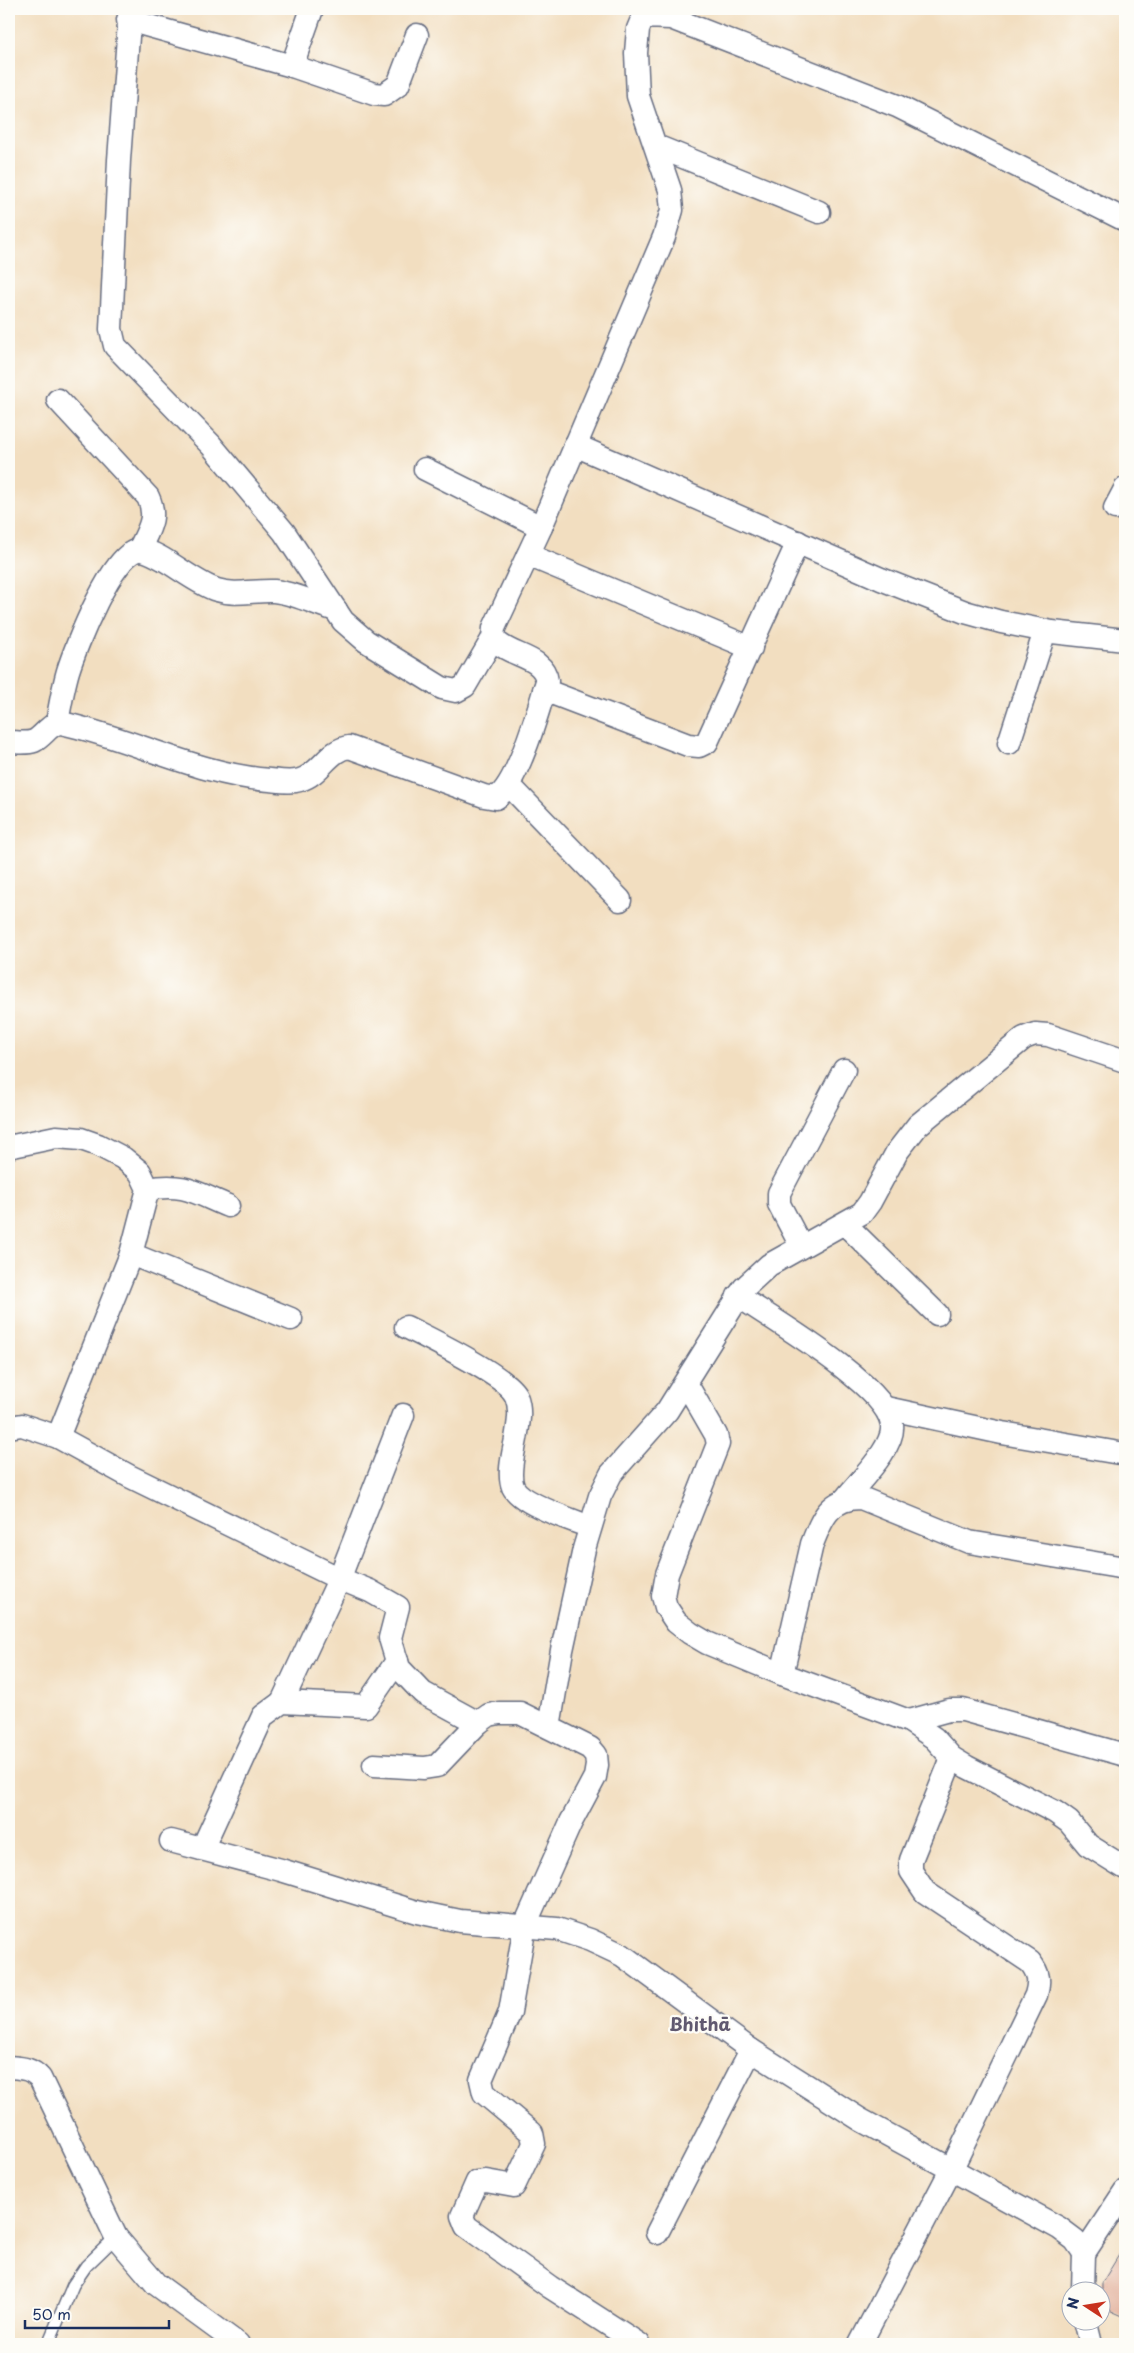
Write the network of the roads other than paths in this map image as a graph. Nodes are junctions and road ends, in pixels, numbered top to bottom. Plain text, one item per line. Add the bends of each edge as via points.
1 (312, 9) edge
2 (642, 13) edge
3 (129, 14) edge
4 (417, 35) dead end
5 (292, 66) junction
6 (656, 146) junction
7 (819, 212) dead end
8 (1125, 220) edge
9 (58, 400) dead end
10 (575, 445) junction
11 (424, 469) dead end
12 (541, 527) junction
13 (798, 542) junction
14 (139, 550) junction
15 (528, 555) junction
16 (336, 610) junction
17 (1046, 631) junction
18 (493, 638) junction
19 (1125, 640) edge
20 (751, 648) junction
21 (544, 690) junction
22 (48, 730) junction
23 (9, 742) edge
24 (1009, 743) dead end
25 (509, 785) junction
26 (620, 900) dead end
27 (1125, 1060) edge
28 (844, 1070) dead end
29 (9, 1145) edge
30 (148, 1189) junction
31 (228, 1206) dead end
32 (845, 1224) junction
33 (801, 1246) junction
34 (132, 1254) junction
35 (738, 1296) junction
36 (937, 1314) dead end
37 (291, 1319) dead end
38 (406, 1327) dead end
39 (686, 1383) junction
40 (886, 1408) junction
41 (403, 1415) dead end
42 (9, 1427) edge
43 (58, 1437) junction
44 (1125, 1454) edge
45 (846, 1498) junction
46 (590, 1527) junction
47 (1125, 1568) edge
48 (338, 1578) junction
49 (397, 1661) junction
50 (782, 1674) junction
51 (282, 1702) junction
52 (909, 1721) junction
53 (478, 1723) junction
54 (549, 1727) junction
55 (1125, 1755) edge
56 (952, 1758) junction
57 (374, 1765) dead end
58 (171, 1841) dead end
59 (202, 1849) junction
60 (1125, 1868) edge
61 (525, 1925) junction
62 (751, 2050) junction
63 (9, 2067) edge
64 (951, 2170) junction
65 (1125, 2192) edge
66 (657, 2234) dead end
67 (116, 2237) junction
68 (1084, 2253) junction
69 (1083, 2280) edge
70 (1088, 2330) edge
71 (48, 2344) edge
72 (238, 2344) edge
73 (639, 2344) edge
74 (860, 2344) edge
75 (1091, 2344) edge

1 - 5 street
2 - 6 street via 636,53 638,96
2 - 8 street via 671,18 896,106
3 - 5 street
3 - 16 street via 111,319 115,346 211,445 284,532
4 - 5 street via 398,85 384,95
6 - 7 street
6 - 10 street via 670,190 672,210 669,224
9 - 14 street via 148,497 153,508 152,519
10 - 12 street
10 - 13 street
11 - 12 street
12 - 15 street
13 - 17 street via 965,612
13 - 20 street
14 - 16 street via 150,553 203,586 238,594 276,591
14 - 22 street via 129,553 108,579 68,670
15 - 18 street via 498,617
15 - 20 street
16 - 18 street via 343,621 366,641 452,692 465,686
17 - 19 street
17 - 24 street
18 - 21 street via 504,648 539,664 546,672
20 - 21 street via 712,734 699,746 688,745
21 - 25 street
22 - 23 street via 29,742
22 - 25 street via 66,724 233,776 254,779 300,780 314,774 338,748 349,746 484,796 496,798
25 - 26 street
27 - 32 street via 1048,1035 1035,1034 1024,1038 918,1125 897,1152 862,1213
28 - 33 street via 779,1193 779,1204
29 - 30 street via 56,1137 80,1139 123,1158 140,1172
30 - 31 street via 168,1185 184,1188
30 - 34 street
32 - 33 street
32 - 36 street
33 - 35 street via 769,1265
34 - 37 street
34 - 43 street
35 - 39 street
35 - 40 street via 855,1376
38 - 46 street via 478,1366 515,1394 520,1408 512,1469 513,1486 533,1503
39 - 46 street via 667,1411 611,1474
39 - 50 street via 718,1444 667,1574 663,1596 666,1607 676,1622 707,1643
40 - 44 street via 1002,1433
40 - 45 street via 892,1426 889,1440
41 - 48 street
42 - 43 street via 22,1426
43 - 48 street via 129,1476
45 - 47 street via 861,1498 969,1542
45 - 50 street via 832,1506 812,1544
46 - 54 street via 568,1621
48 - 49 street via 398,1607 390,1638
48 - 51 street
49 - 51 street via 366,1706
49 - 53 street via 399,1668 422,1693
50 - 52 street
51 - 59 street via 263,1716
52 - 55 street via 950,1710 963,1710
52 - 56 street via 934,1738
53 - 54 street via 489,1715 520,1714
53 - 57 street via 436,1766
54 - 61 street via 590,1748 596,1756 597,1765
56 - 60 street via 1055,1812 1069,1822 1088,1845
56 - 64 street via 911,1860 911,1871 925,1892 1030,1962 1037,1970 1039,1983
58 - 59 street
59 - 61 street via 417,1912 460,1920
61 - 62 street via 556,1929 622,1955
61 - 73 street via 510,2012 484,2070 481,2087 532,2133 534,2144 514,2186 477,2182 463,2211 463,2221 550,2286
62 - 64 street via 861,2120
62 - 66 street
63 - 67 street via 34,2071 40,2078
64 - 68 street via 1059,2228 1075,2240
64 - 74 street
65 - 68 street
67 - 71 lane via 86,2266 73,2285
67 - 72 street via 156,2284
68 - 69 street
70 - 75 street

